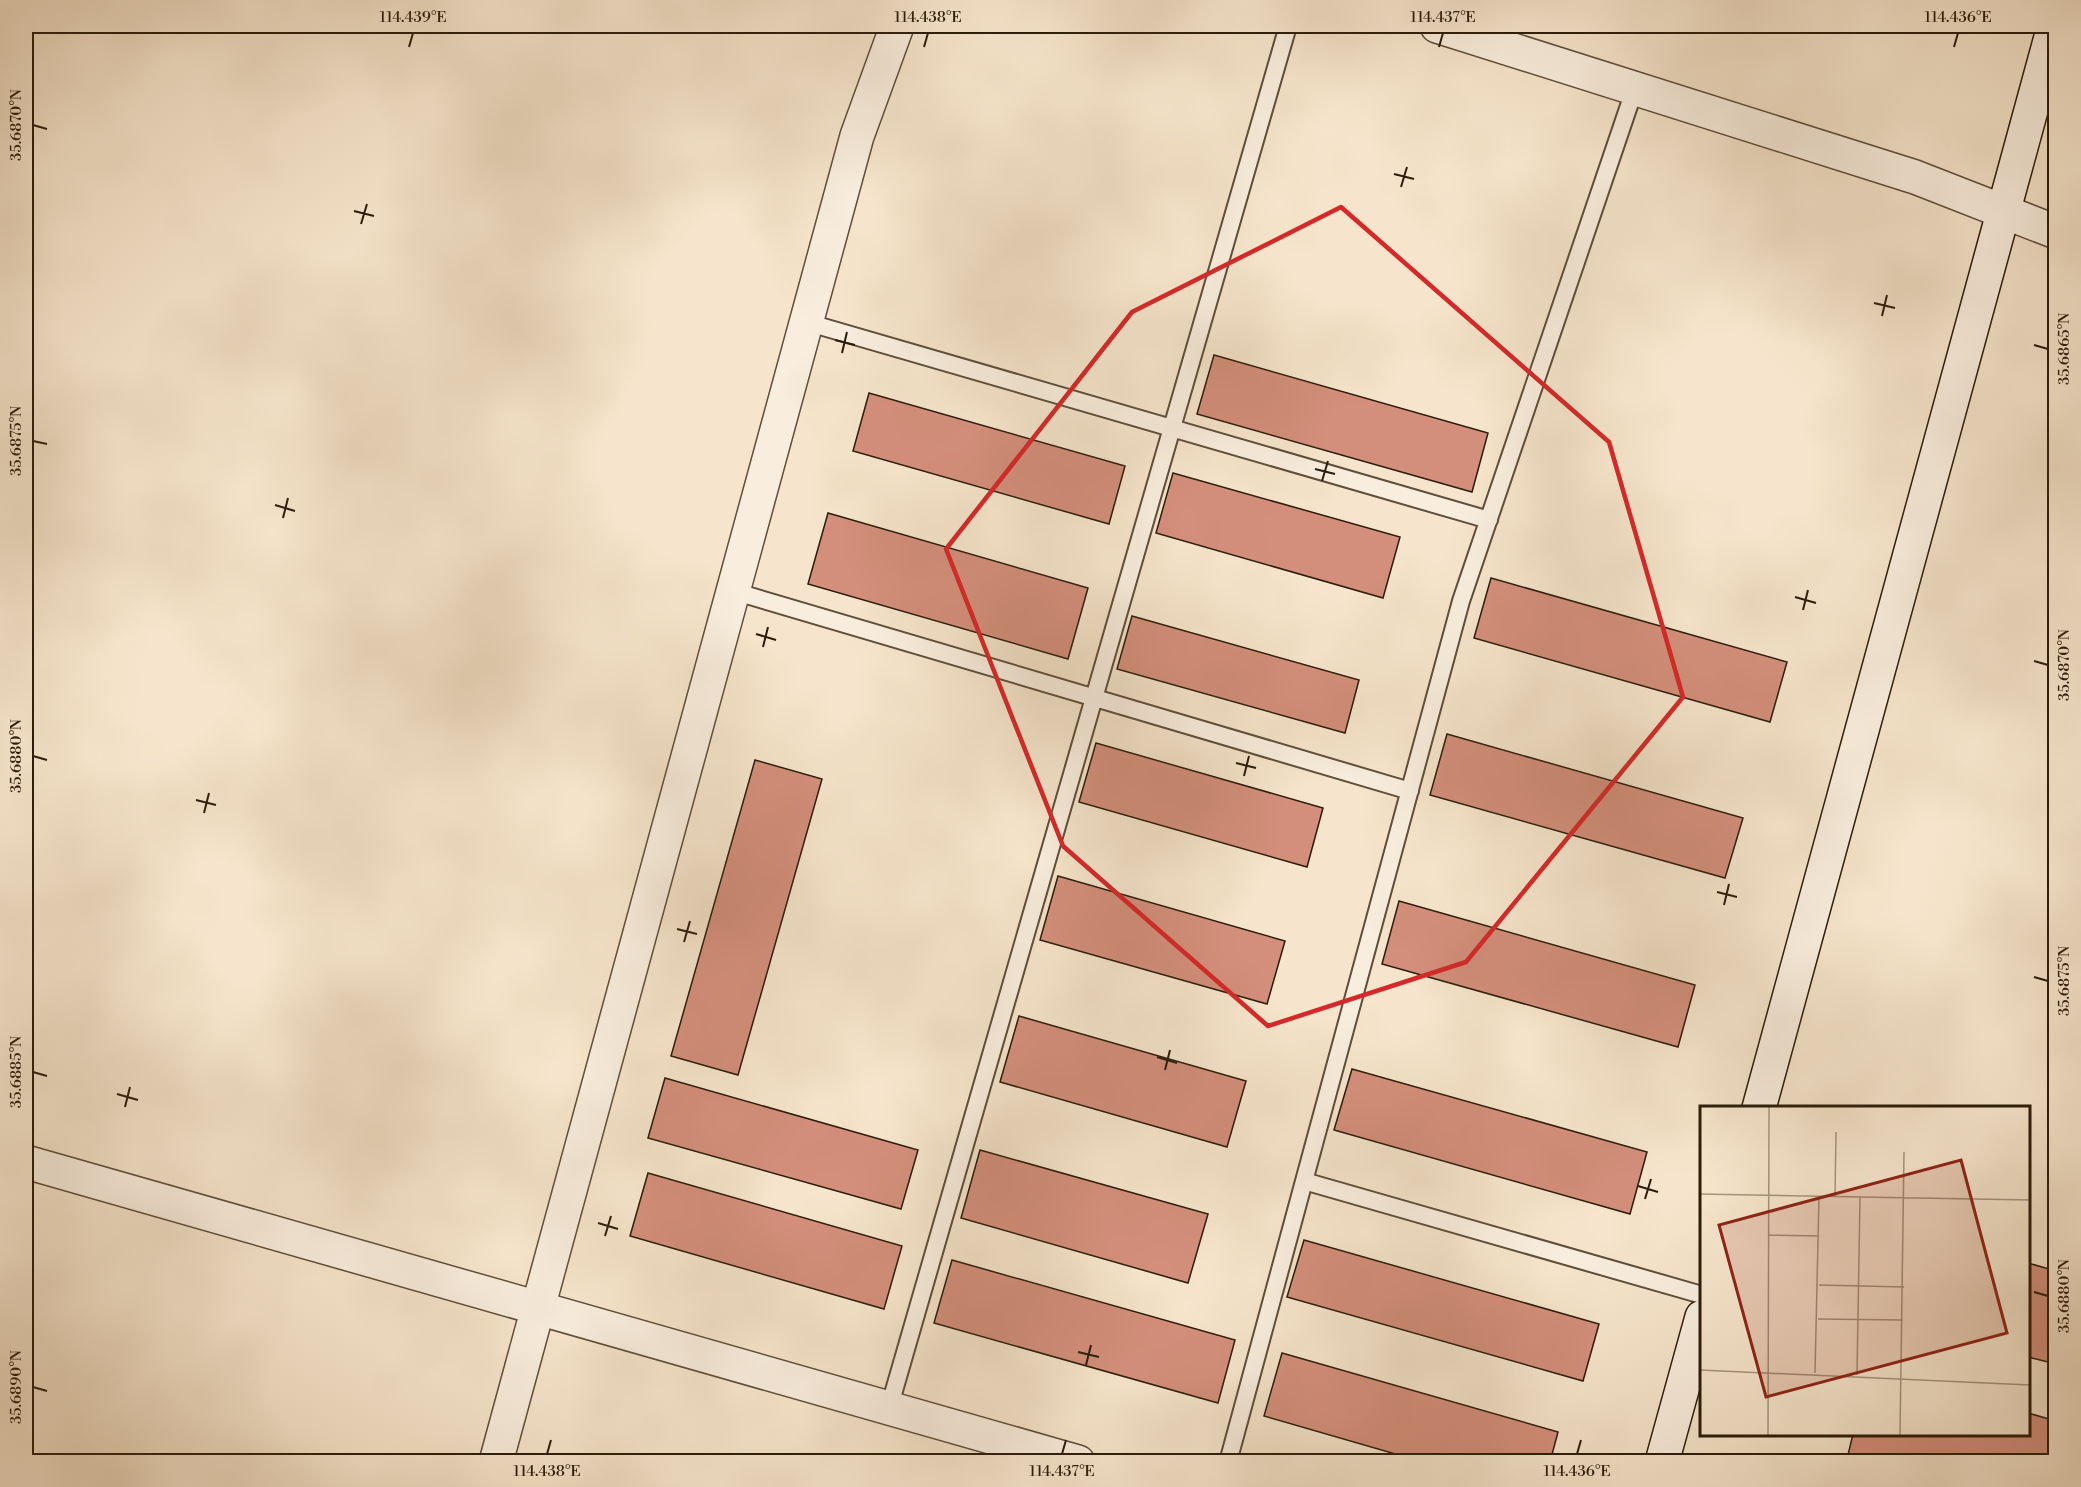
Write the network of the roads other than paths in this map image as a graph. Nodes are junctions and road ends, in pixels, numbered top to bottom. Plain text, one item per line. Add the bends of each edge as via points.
1 (897, 26) edge
2 (1288, 26) edge
3 (1437, 26) edge
4 (2054, 26) edge
5 (1635, 88) junction
6 (2003, 212) junction
7 (2055, 232) edge
8 (806, 322) junction
9 (1172, 428) junction
10 (1489, 520) junction
11 (733, 591) junction
12 (1094, 698) junction
13 (1410, 791) junction
14 (1759, 1106) edge
15 (26, 1162) edge
16 (1304, 1181) junction
17 (1700, 1295) edge
18 (538, 1308) junction
19 (1700, 1321) edge
20 (889, 1408) junction
21 (496, 1461) edge
22 (1078, 1461) edge
23 (1228, 1461) edge
24 (1662, 1461) edge

1 - 8 street via 857,136
2 - 9 lane
3 - 5 street
4 - 6 street
5 - 6 street via 1915,177
5 - 10 lane
6 - 7 street
6 - 14 street
8 - 9 lane
8 - 11 street
9 - 10 lane
9 - 12 lane
10 - 13 lane via 1461,601
11 - 12 lane
11 - 18 street
12 - 13 lane
12 - 20 lane
13 - 16 lane
15 - 18 street
16 - 17 lane
16 - 23 lane
18 - 20 street
18 - 21 street
19 - 24 street
20 - 22 street

